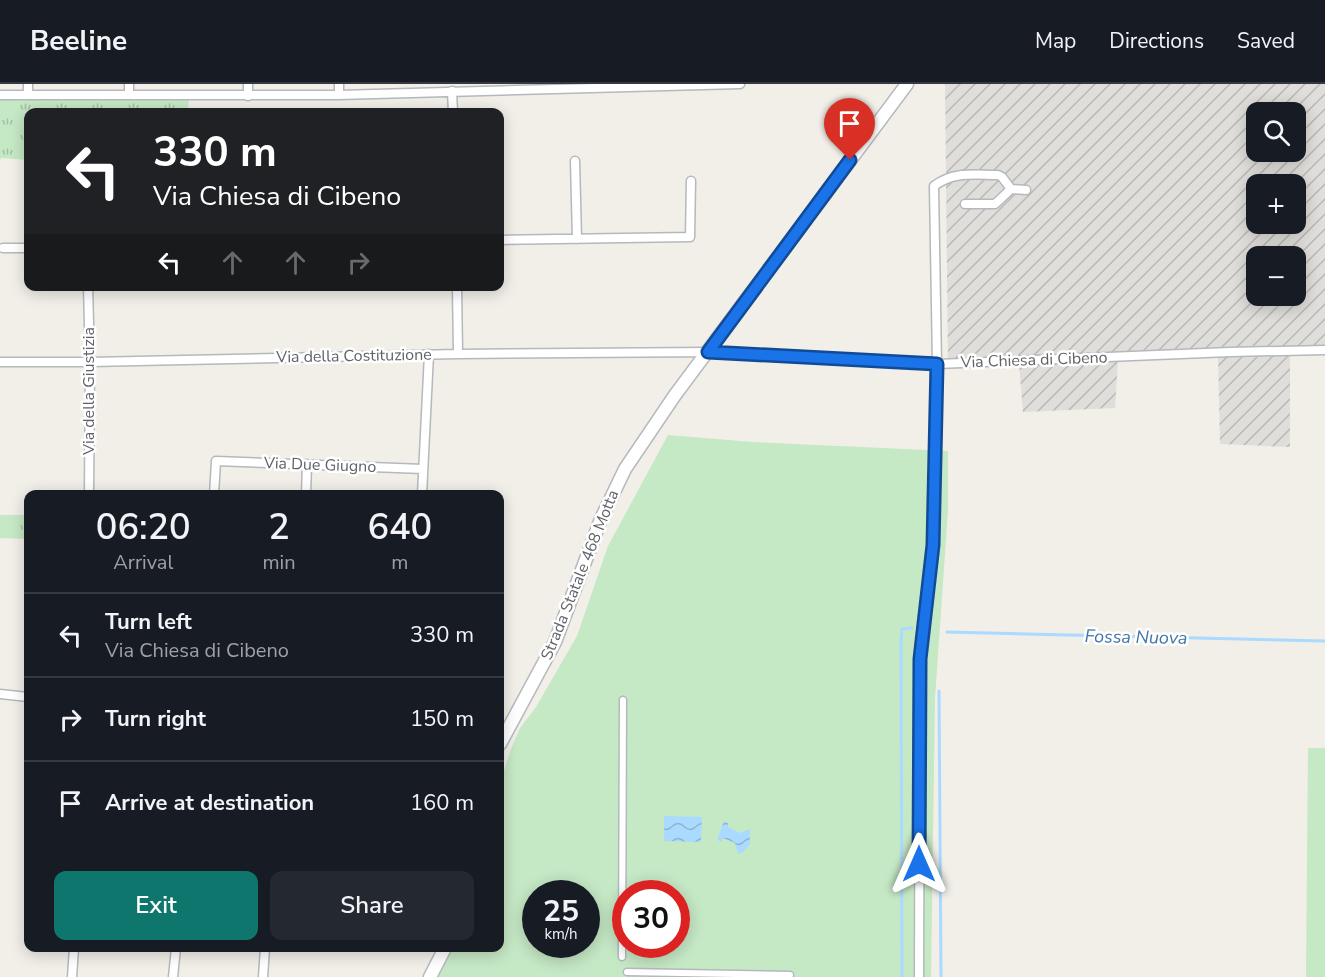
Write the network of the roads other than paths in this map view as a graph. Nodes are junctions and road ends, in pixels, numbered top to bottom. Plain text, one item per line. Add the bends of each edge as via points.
1 (28, 84) edge
2 (129, 84) edge
3 (248, 84) edge
4 (339, 84) edge
5 (740, 84) edge
6 (907, 84) edge
7 (715, 85) edge
8 (647, 86) edge
9 (512, 87) edge
10 (428, 88) edge
11 (452, 91) junction
12 (0, 95) edge
13 (28, 95) junction
14 (129, 95) junction
15 (339, 95) junction
16 (248, 96) junction
17 (453, 108) edge
18 (575, 161) dead end
19 (691, 181) dead end
20 (1011, 189) junction
21 (1026, 190) dead end
22 (965, 204) dead end
23 (577, 239) junction
24 (504, 240) edge
25 (3, 248) dead end
26 (24, 248) edge
27 (88, 291) edge
28 (458, 291) edge
29 (1325, 350) edge
30 (708, 352) junction
31 (429, 354) junction
32 (458, 354) junction
33 (90, 362) junction
34 (0, 363) edge
35 (937, 364) junction
36 (307, 464) junction
37 (423, 469) junction
38 (89, 490) edge
39 (214, 490) edge
40 (306, 490) edge
41 (422, 490) edge
42 (0, 694) edge
43 (24, 697) edge
44 (623, 700) dead end
45 (504, 737) edge
46 (622, 880) edge
47 (74, 952) edge
48 (176, 952) edge
49 (265, 952) edge
50 (443, 952) edge
51 (627, 972) dead end
52 (790, 975) dead end
53 (72, 977) edge
54 (173, 977) edge
55 (263, 977) edge
56 (430, 977) edge
57 (919, 977) edge

1 - 13 street
2 - 14 street
3 - 16 street
4 - 15 street
5 - 7 street
6 - 30 main road, Strada Statale 468 Motta
7 - 8 street
8 - 9 street
9 - 11 street
10 - 11 street
10 - 15 street
11 - 17 street
12 - 13 street
13 - 14 street
14 - 16 street
15 - 16 street
18 - 23 street
19 - 23 street via 690,237
20 - 21 street
20 - 22 street via 995,204
20 - 35 street via 998,175 958,174 934,186
23 - 24 street
25 - 26 street
27 - 33 street, Via della Giustizia
28 - 32 street
29 - 35 street, Via Chiesa di Cibeno
30 - 32 street, Via della Costituzione
30 - 35 street, Via Chiesa di Cibeno
30 - 45 main road, Strada Statale 468 Motta via 648,433 621,478 597,527 555,642
31 - 32 street, Via della Costituzione
31 - 33 street, Via della Costituzione
31 - 37 street
33 - 34 street, Via della Costituzione
33 - 38 street, Via della Giustizia
35 - 57 street via 933,545 920,659
36 - 37 street, Via Due Giugno
36 - 39 street, Via Due Giugno via 216,461
36 - 40 street
37 - 41 street
42 - 43 street
44 - 46 street
47 - 53 street
48 - 54 street
49 - 55 street
50 - 56 main road
51 - 52 street

